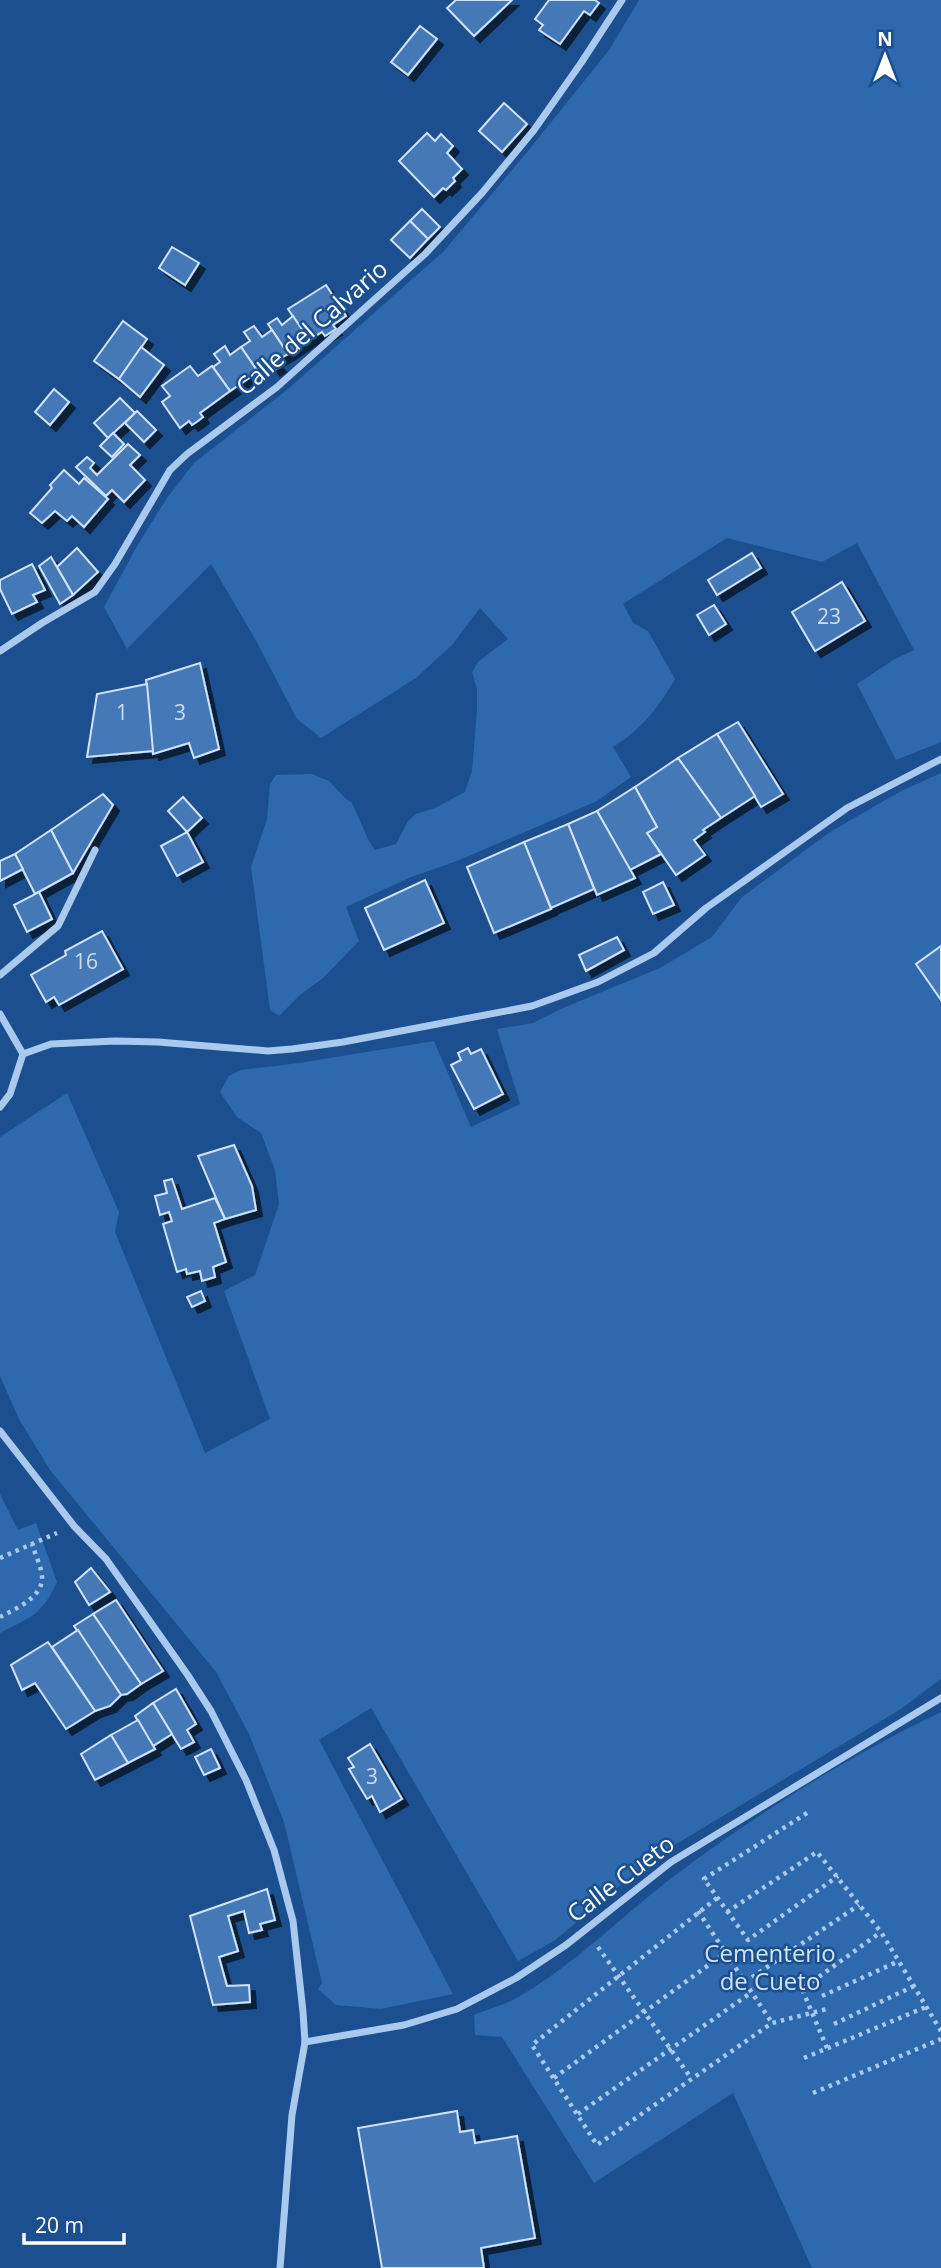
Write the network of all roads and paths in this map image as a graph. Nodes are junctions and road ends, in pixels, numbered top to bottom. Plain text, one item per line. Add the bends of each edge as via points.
1 (622, 0) edge
2 (0, 651) edge
3 (941, 759) edge
4 (95, 850) dead end
5 (0, 975) edge
6 (0, 1014) edge
7 (23, 1055) junction
8 (0, 1107) edge
9 (0, 1431) edge
10 (74, 1525) junction
11 (32, 1544) junction
12 (0, 1558) edge
13 (0, 1616) edge
14 (941, 1698) edge
15 (807, 1813) dead end
16 (838, 1876) junction
17 (717, 1898) junction
18 (859, 1905) junction
19 (698, 1911) junction
20 (727, 1912) junction
21 (881, 1933) junction
22 (591, 1951) dead end
23 (725, 1952) junction
24 (899, 1961) junction
25 (618, 1975) junction
26 (745, 1982) junction
27 (914, 1986) junction
28 (752, 1992) junction
29 (822, 1996) dead end
30 (926, 2007) junction
31 (827, 2009) dead end
32 (644, 2012) junction
33 (812, 2013) junction
34 (772, 2023) junction
35 (834, 2024) dead end
36 (941, 2031) edge
37 (941, 2039) edge
38 (305, 2042) junction
39 (827, 2048) junction
40 (670, 2049) junction
41 (804, 2058) dead end
42 (554, 2078) junction
43 (691, 2078) junction
44 (813, 2093) dead end
45 (578, 2114) junction
46 (280, 2268) edge

1 - 2 street, Calle del Calvario via 534,130 425,254 277,387 170,470 95,592
3 - 7 street via 847,808 706,908 654,953 598,982 533,1006 292,1049 115,1041 51,1044
4 - 5 street via 58,926
6 - 7 street
7 - 8 street via 10,1094
9 - 10 street
10 - 11 path
10 - 38 street via 106,1559 180,1662 246,1780 274,1850 293,1921
11 - 12 path
11 - 13 path via 41,1588
14 - 38 street, Calle Cueto via 671,1862 566,1945 516,1978 457,2009 404,2025
15 - 17 path via 704,1879
16 - 18 path
16 - 20 path via 817,1852
16 - 20 path via 748,1940
17 - 19 path
17 - 20 path
18 - 21 path
18 - 26 path
19 - 23 path
19 - 25 path
21 - 24 path
21 - 33 path via 802,1989
22 - 25 path via 598,1946
23 - 26 path
23 - 32 path
24 - 27 path
24 - 29 path
25 - 32 path
25 - 42 path via 532,2045
26 - 28 path
27 - 30 path
27 - 35 path
28 - 34 path
28 - 40 path
30 - 36 path
30 - 39 path
31 - 33 path
32 - 40 path
32 - 42 path
33 - 34 path
33 - 39 path
34 - 43 path
37 - 44 path
38 - 46 street via 292,2115
39 - 41 path
40 - 43 path
40 - 45 path
42 - 45 path
43 - 45 path via 597,2145

